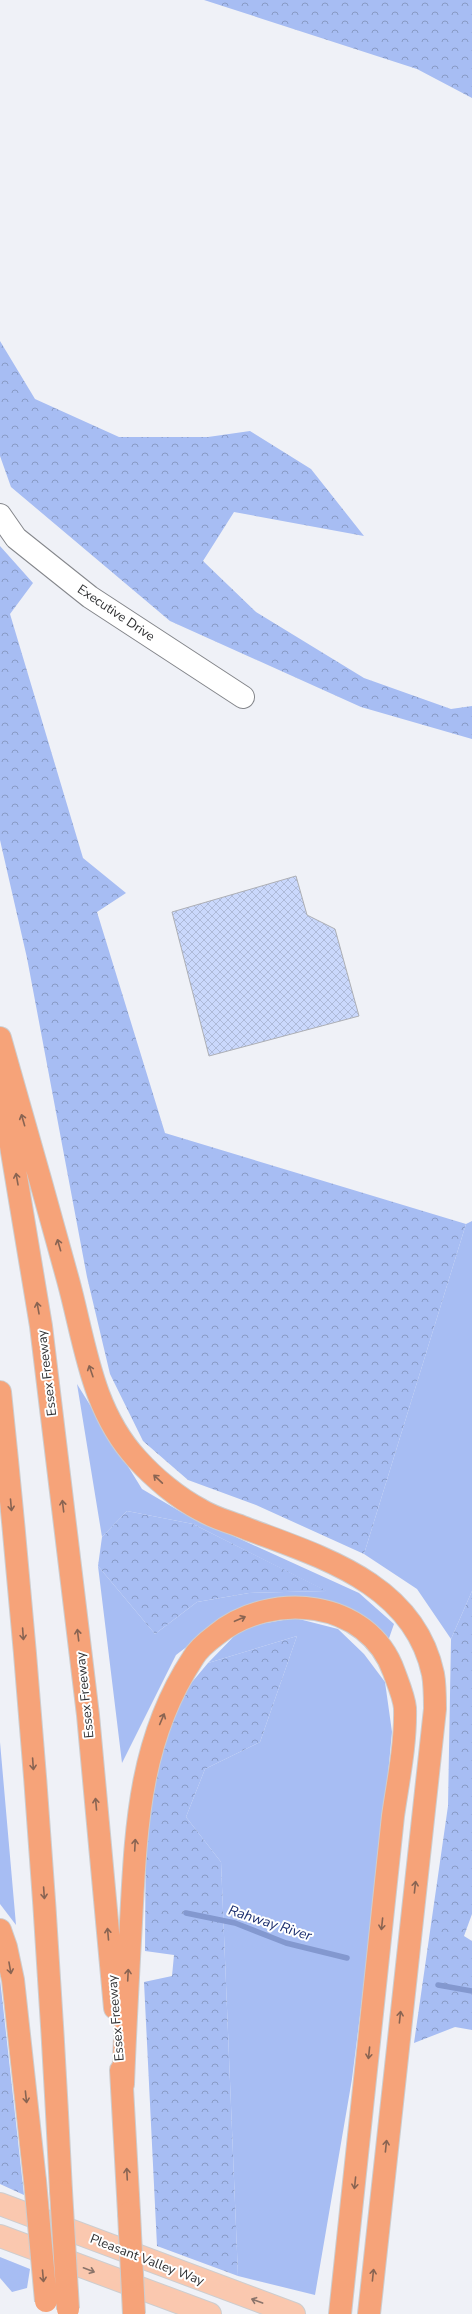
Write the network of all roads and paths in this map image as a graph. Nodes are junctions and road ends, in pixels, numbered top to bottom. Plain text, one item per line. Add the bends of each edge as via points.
1 (0, 515) edge
2 (243, 697) dead end
3 (0, 1038) edge
4 (0, 1080) edge
5 (0, 1392) edge
6 (6, 1452) junction
7 (0, 1476) edge
8 (0, 1930) edge
9 (123, 2084) junction
10 (0, 2204) edge
11 (0, 2236) edge
12 (58, 2310) edge
13 (199, 2312) edge
14 (134, 2314) edge
15 (294, 2314) edge
16 (340, 2314) edge
17 (369, 2314) edge

1 - 2 street, Executive Drive via 16,538 90,597
17 -> 3 highway via 435,1709 433,1675 422,1642 406,1614 384,1593 350,1572 201,1510 167,1488 137,1460 121,1439 107,1417 84,1350 69,1283
9 -> 4 highway, Essex Freeway via 88,1716 41,1326
5 - 6 highway
6 - 7 highway
6 -> 12 highway, bridge via 52,2001 61,2191
8 -> 12 highway, bridge via 12,1980 35,2181
14 -> 9 highway, Essex Freeway, bridge
9 -> 16 highway via 136,1827 156,1733 168,1704 194,1656 230,1624 278,1607 311,1608 337,1614 375,1640 394,1670 405,1706 403,1744 393,1816
15 -> 10 main road, Pleasant Valley Way
11 -> 13 main road

